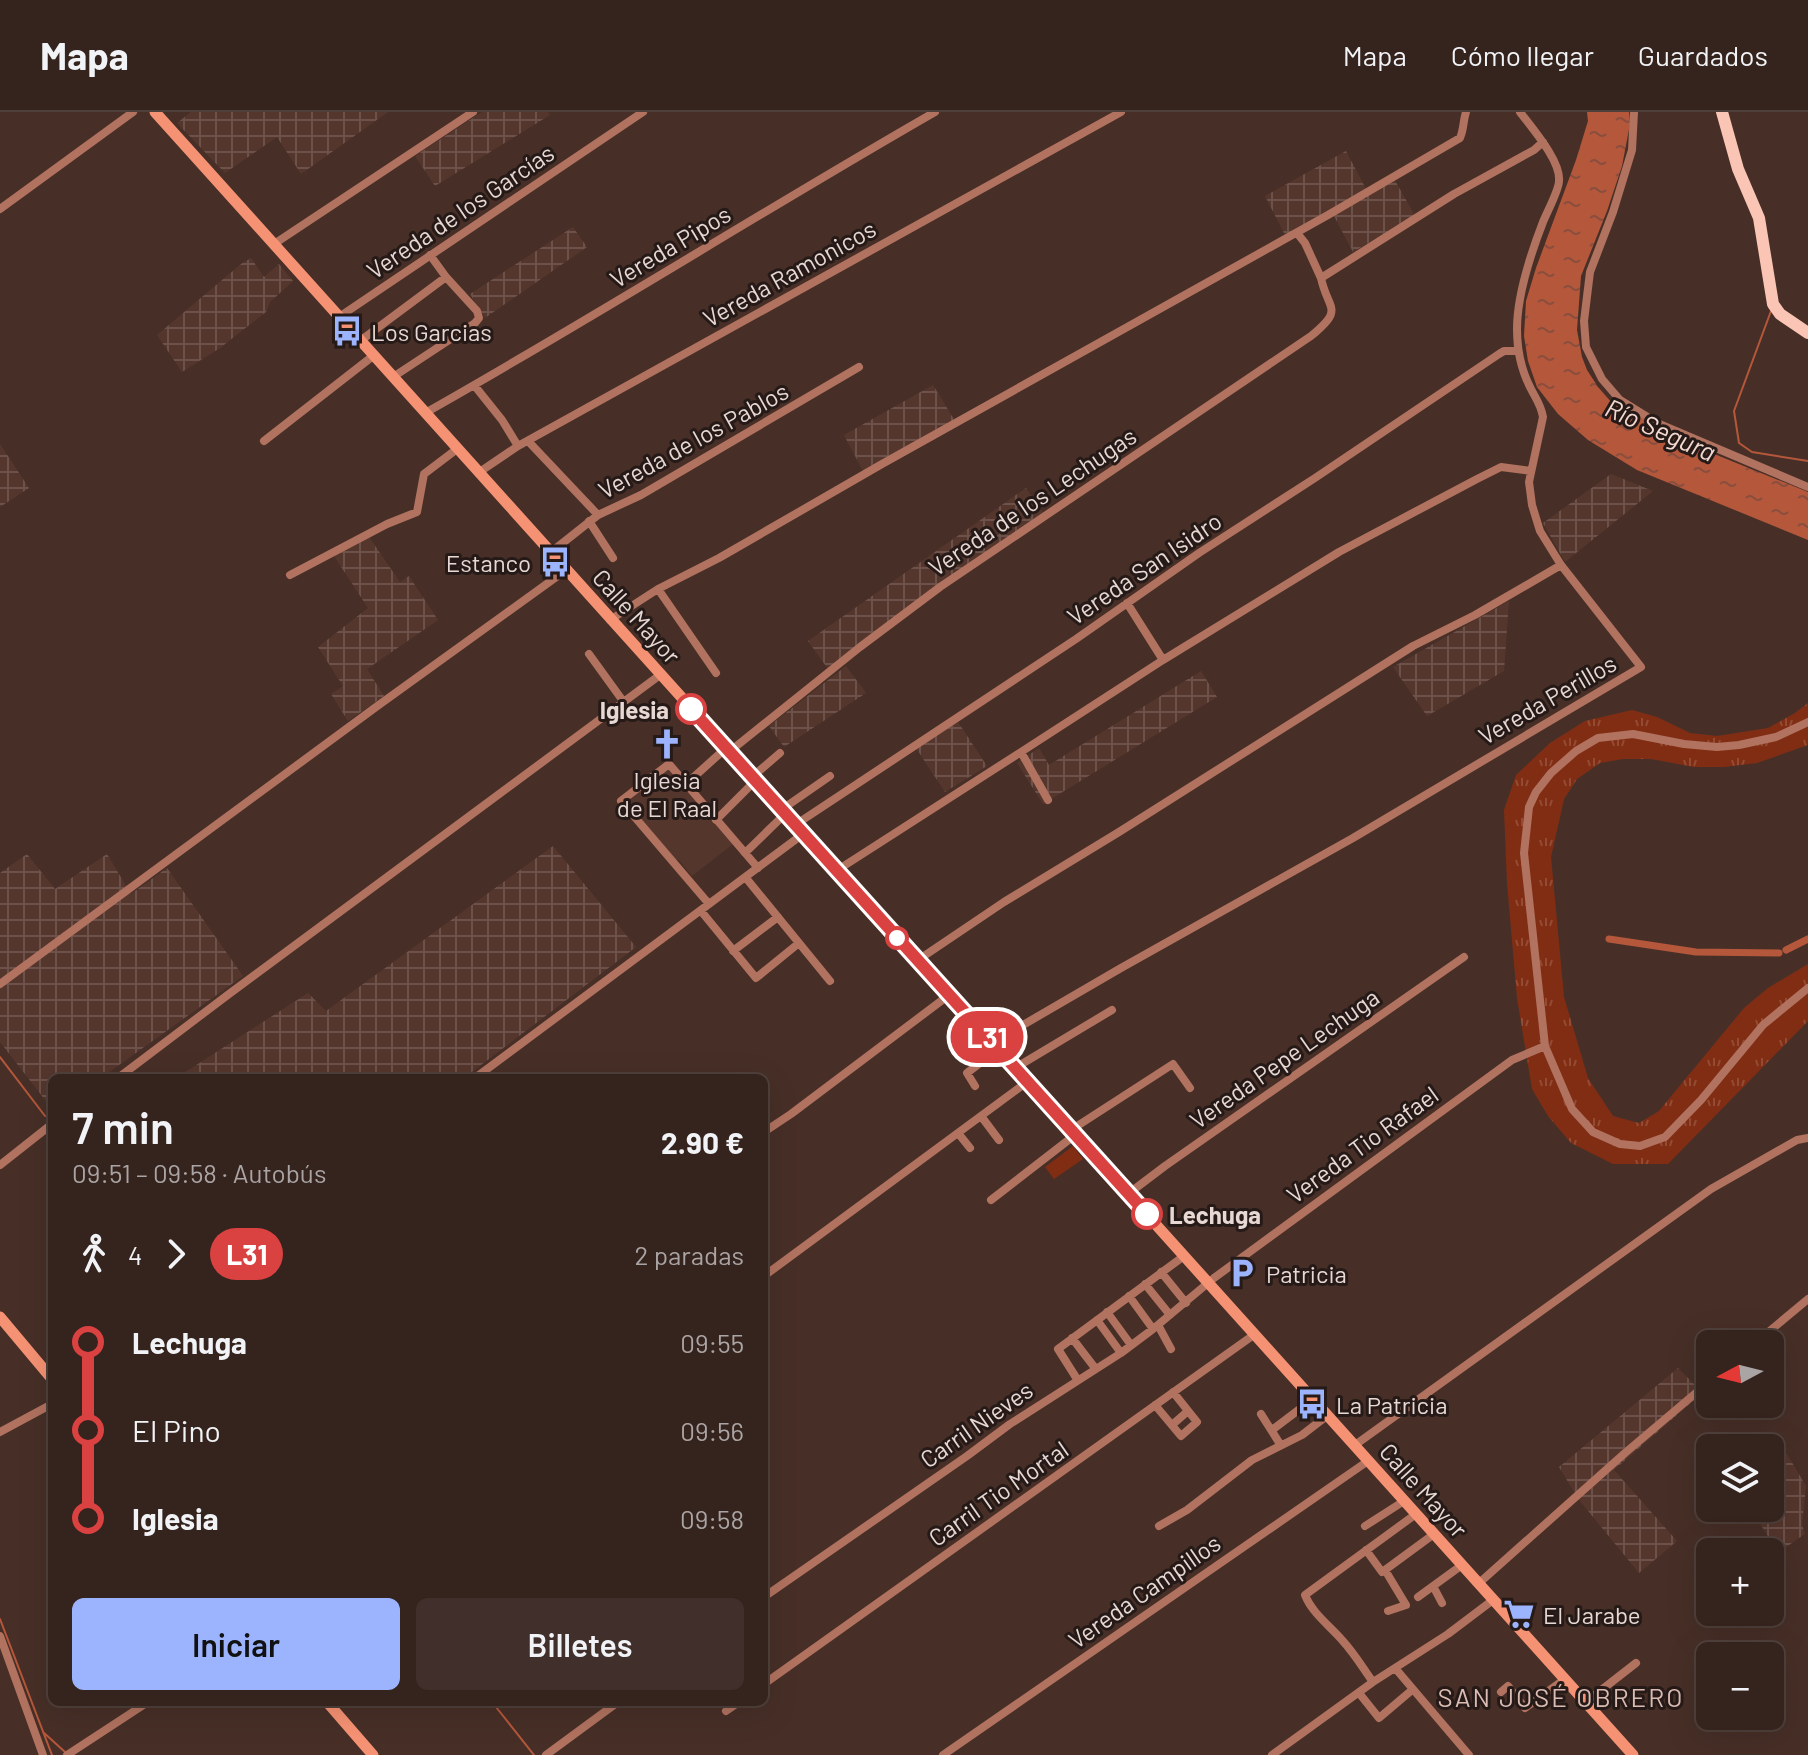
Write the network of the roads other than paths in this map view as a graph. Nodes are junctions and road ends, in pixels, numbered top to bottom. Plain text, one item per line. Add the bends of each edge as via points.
1 (133, 112) edge
2 (155, 112) edge
3 (473, 112) edge
4 (643, 112) edge
5 (935, 112) edge
6 (1121, 112) edge
7 (1466, 112) edge
8 (1520, 112) edge
9 (1634, 112) edge
10 (1722, 112) edge
11 (1543, 142) junction
12 (0, 209) edge
13 (1297, 233) junction
14 (274, 244) junction
15 (430, 255) junction
16 (446, 277) junction
17 (1321, 278) junction
18 (339, 317) junction
19 (1808, 333) edge
20 (360, 341) junction
21 (1517, 351) junction
22 (373, 356) junction
23 (859, 367) dead end
24 (393, 377) junction
25 (474, 385) junction
26 (425, 413) junction
27 (264, 441) dead end
28 (528, 441) junction
29 (518, 446) junction
30 (457, 449) junction
31 (1531, 471) junction
32 (478, 473) junction
33 (1808, 487) edge
34 (598, 515) junction
35 (589, 521) junction
36 (550, 553) junction
37 (613, 558) dead end
38 (1561, 565) junction
39 (566, 570) junction
40 (290, 575) dead end
41 (658, 589) junction
42 (1127, 603) junction
43 (610, 620) junction
44 (589, 654) dead end
45 (1163, 660) junction
46 (716, 673) dead end
47 (660, 675) junction
48 (623, 701) junction
49 (1808, 722) edge
50 (728, 750) junction
51 (1021, 752) junction
52 (780, 753) dead end
53 (830, 776) dead end
54 (753, 779) junction
55 (686, 784) junction
56 (1048, 800) dead end
57 (783, 812) junction
58 (716, 820) junction
59 (799, 830) junction
60 (745, 853) junction
61 (758, 868) junction
62 (836, 871) junction
63 (746, 878) junction
64 (709, 904) junction
65 (701, 911) junction
66 (778, 917) junction
67 (799, 943) junction
68 (733, 951) junction
69 (1464, 957) dead end
70 (918, 960) junction
71 (830, 981) dead end
72 (0, 984) edge
73 (1808, 988) edge
74 (949, 995) junction
75 (1112, 1010) dead end
76 (995, 1046) junction
77 (1545, 1046) junction
78 (1015, 1068) junction
79 (123, 1074) edge
80 (480, 1074) edge
81 (1027, 1082) junction
82 (975, 1086) dead end
83 (1190, 1088) dead end
84 (981, 1116) junction
85 (48, 1127) edge
86 (768, 1129) edge
87 (958, 1133) junction
88 (1073, 1133) junction
89 (1808, 1138) edge
90 (999, 1140) dead end
91 (970, 1148) dead end
92 (0, 1165) edge
93 (1128, 1194) junction
94 (991, 1200) dead end
95 (1184, 1256) junction
96 (1161, 1272) junction
97 (768, 1273) edge
98 (1209, 1283) junction
99 (1145, 1284) junction
100 (1129, 1296) junction
101 (1808, 1299) edge
102 (1186, 1303) junction
103 (1107, 1312) junction
104 (1170, 1315) junction
105 (0, 1317) edge
106 (1097, 1320) junction
107 (1155, 1327) junction
108 (1771, 1330) edge
109 (1255, 1334) junction
110 (1072, 1338) junction
111 (1131, 1345) junction
112 (1171, 1349) dead end
113 (1121, 1353) junction
114 (1095, 1368) junction
115 (48, 1374) edge
116 (1077, 1379) junction
117 (1173, 1392) junction
118 (1696, 1393) edge
119 (1313, 1399) junction
120 (1155, 1405) junction
121 (48, 1406) edge
122 (1188, 1411) junction
123 (1261, 1414) dead end
124 (1328, 1415) junction
125 (1172, 1425) junction
126 (1272, 1430) junction
127 (0, 1432) edge
128 (1280, 1444) junction
129 (1355, 1445) junction
130 (1368, 1461) junction
131 (1404, 1501) junction
132 (1416, 1514) junction
133 (1159, 1526) dead end
134 (1365, 1526) dead end
135 (1434, 1534) junction
136 (1366, 1550) junction
137 (1462, 1565) junction
138 (1385, 1570) junction
139 (1478, 1584) junction
140 (1433, 1586) junction
141 (768, 1594) edge
142 (1418, 1597) dead end
143 (1493, 1600) junction
144 (1442, 1603) dead end
145 (1388, 1611) dead end
146 (0, 1636) edge
147 (1636, 1663) dead end
148 (1395, 1668) junction
149 (1565, 1679) junction
150 (768, 1681) edge
151 (1373, 1682) junction
152 (1412, 1690) junction
153 (1501, 1692) dead end
154 (1359, 1693) junction
155 (1586, 1702) junction
156 (142, 1706) edge
157 (330, 1706) edge
158 (613, 1706) edge
159 (733, 1706) edge
160 (726, 1711) dead end
161 (71, 1752) edge
162 (43, 1755) edge
163 (373, 1755) edge
164 (546, 1755) edge
165 (943, 1755) edge
166 (1272, 1755) edge
167 (1469, 1755) edge
168 (1633, 1755) edge

1 - 12 street
2 - 14 main road, Calle Mayor
3 - 14 street
4 - 15 street, Vereda de los Garcías
5 - 25 street, Vereda Pipos
6 - 28 street, Vereda Ramonicos
7 - 13 street via 1460,138
8 - 11 street
9 - 33 street via 1632,150 1590,272 1586,347 1620,400 1657,423
10 - 19 main road via 1759,218 1773,304
11 - 17 street
11 - 21 street, Vereda Perillos via 1559,181 1522,293
13 - 17 street
13 - 41 street
14 - 18 main road, Calle Mayor
15 - 16 street
15 - 18 street, Vereda de los Garcías
16 - 20 street
16 - 24 street via 479,318
17 - 50 street, Vereda de los Lechugas via 1330,300 1329,322 940,587
18 - 20 main road, Calle Mayor
20 - 22 main road, Calle Mayor
21 - 31 street, Vereda Perillos via 1543,417
21 - 42 street, Vereda San Isidro via 1499,354
22 - 24 main road, Calle Mayor
22 - 27 street
23 - 34 street, Vereda de los Pablos
24 - 26 main road, Calle Mayor
25 - 26 street, Vereda Pipos
25 - 29 street
26 - 30 main road, Calle Mayor
28 - 29 street, Vereda Ramonicos
28 - 34 street
29 - 32 street, Vereda Ramonicos
30 - 32 main road, Calle Mayor
30 - 40 street via 424,474 417,512
31 - 38 street, Vereda Perillos via 1532,505 1540,531
31 - 45 street via 1501,467 1477,479 1339,552
32 - 36 main road, Calle Mayor
34 - 35 street, Vereda de los Pablos
35 - 36 street, Vereda de los Pablos
35 - 37 street
36 - 39 main road, Calle Mayor
38 - 70 street via 1413,646
38 - 76 street, Vereda Perillos via 1641,667
39 - 43 main road, Calle Mayor
39 - 72 street
41 - 43 street
41 - 46 street
42 - 45 street
42 - 59 street, Vereda San Isidro
43 - 47 main road, Calle Mayor
44 - 48 street
45 - 51 street
47 - 48 street
47 - 50 main road, Calle Mayor
48 - 79 street
49 - 77 street via 1776,737 1717,747 1633,734 1598,738 1551,773 1529,807 1524,853
50 - 54 main road, Calle Mayor
50 - 55 street
51 - 56 street
51 - 62 street
52 - 54 street
53 - 57 street
54 - 57 main road, Calle Mayor
54 - 58 street
55 - 58 street
55 - 64 street via 669,764 621,801
57 - 59 main road, Calle Mayor
57 - 60 street
58 - 60 street
59 - 61 street, Vereda San Isidro
59 - 62 main road, Calle Mayor
60 - 61 street
61 - 63 street, Vereda San Isidro
62 - 70 main road, Calle Mayor
63 - 64 street, Vereda San Isidro
63 - 66 street
64 - 65 street, Vereda San Isidro
65 - 68 street
65 - 80 street, Vereda San Isidro
66 - 67 street
66 - 68 street
67 - 68 street via 756,978
67 - 71 street
69 - 93 street, Vereda Pepe Lechuga
70 - 74 main road, Calle Mayor
73 - 77 street via 1763,1025 1665,1137 1640,1146 1593,1132 1572,1109
74 - 76 main road, Calle Mayor
74 - 86 street
75 - 78 street
76 - 78 main road, Calle Mayor
76 - 82 street via 967,1073
77 - 98 street, Vereda Tio Rafael via 1512,1060
78 - 81 main road, Calle Mayor
81 - 84 street
81 - 88 main road, Calle Mayor
83 - 88 street via 1173,1064
84 - 87 street
84 - 90 street
85 - 92 street
87 - 91 street
87 - 97 street
88 - 93 main road, Calle Mayor
88 - 94 street
89 - 129 street via 1711,1189
93 - 95 main road, Calle Mayor
95 - 96 street
95 - 98 main road, Calle Mayor
96 - 99 street
96 - 102 street
98 - 102 street, Carril Nieves
98 - 109 main road, Calle Mayor
99 - 100 street
99 - 104 street
100 - 103 street
100 - 107 street
101 - 108 street
102 - 104 street, Carril Nieves
103 - 106 street
103 - 111 street
104 - 107 street, Carril Nieves
105 - 115 main road
106 - 110 street
106 - 113 street
107 - 111 street, Carril Nieves
107 - 112 street
109 - 117 street, Carril Tio Mortal
109 - 119 main road, Calle Mayor
110 - 114 street
110 - 116 street via 1058,1349
111 - 113 street, Carril Nieves
113 - 114 street, Carril Nieves
114 - 116 street, Carril Nieves
116 - 141 street, Carril Nieves
117 - 120 street, Carril Tio Mortal
117 - 122 street
118 - 139 street
119 - 124 main road, Calle Mayor
119 - 126 street
120 - 125 street
120 - 150 street, Carril Tio Mortal
121 - 127 street
122 - 125 street
122 - 125 street via 1197,1422 1181,1436
123 - 126 street
124 - 128 street
124 - 129 main road, Calle Mayor
126 - 128 street
128 - 133 street
129 - 130 main road, Calle Mayor
130 - 131 main road, Calle Mayor
130 - 165 street, Vereda Campillos
131 - 132 main road, Calle Mayor
131 - 134 street
132 - 135 main road, Calle Mayor
132 - 136 street
135 - 137 main road, Calle Mayor
135 - 138 street
136 - 138 street
136 - 151 street via 1305,1595
137 - 139 main road, Calle Mayor
137 - 140 street
138 - 145 street via 1406,1605
139 - 143 main road, Calle Mayor
140 - 142 street
140 - 144 street
143 - 148 street
143 - 149 main road, Calle Mayor
146 - 162 street
147 - 155 street
148 - 151 street
148 - 152 street
149 - 153 street via 1525,1708 1508,1686
149 - 155 main road, Calle Mayor
151 - 154 street
152 - 154 street via 1379,1718
152 - 167 street
154 - 166 street
155 - 168 main road, Calle Mayor
156 - 161 street
157 - 163 main road
158 - 164 street
159 - 160 street

